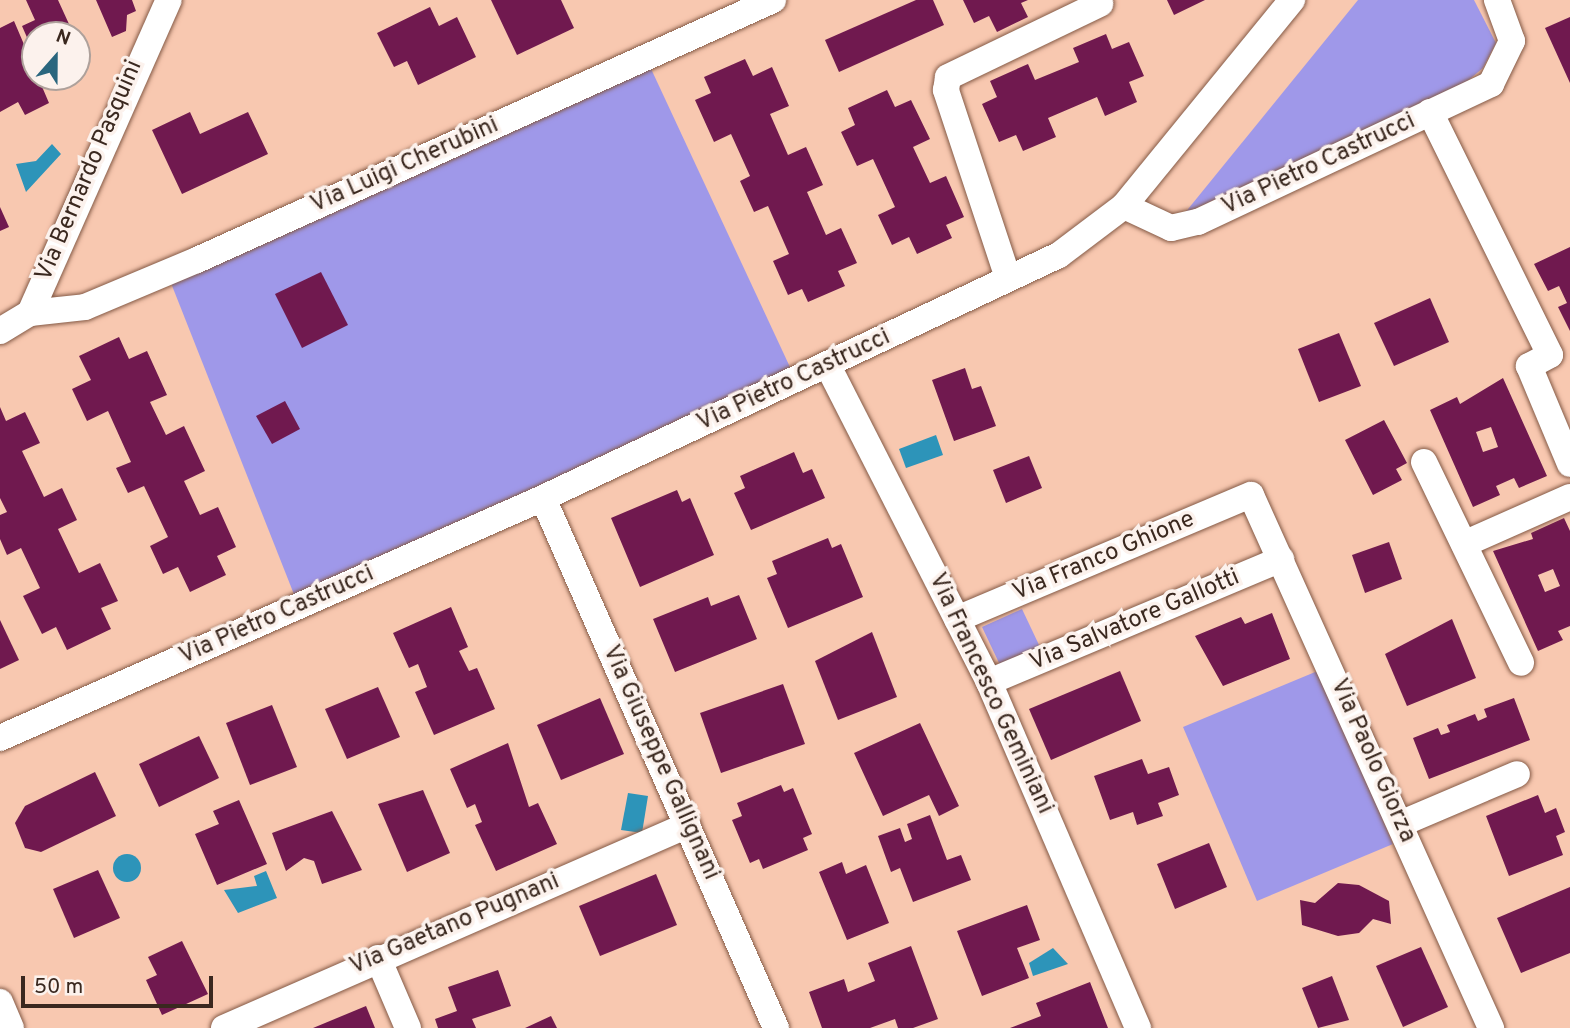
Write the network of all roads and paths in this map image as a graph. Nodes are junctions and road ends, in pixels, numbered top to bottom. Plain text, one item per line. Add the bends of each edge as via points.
1 (169, 0) edge
2 (773, 0) edge
3 (1292, 0) edge
4 (1497, 0) edge
5 (1100, 4) dead end
6 (1430, 112) junction
7 (1124, 206) junction
8 (1008, 278) junction
9 (30, 313) junction
10 (0, 331) edge
11 (828, 366) junction
12 (1424, 463) dead end
13 (1570, 464) edge
14 (1251, 495) joint
15 (1570, 497) edge
16 (543, 498) junction
17 (1464, 544) junction
18 (1281, 559) junction
19 (957, 619) junction
20 (1521, 663) dead end
21 (989, 682) junction
22 (0, 738) edge
23 (1517, 774) dead end
24 (1400, 824) junction
25 (688, 825) junction
26 (378, 958) junction
27 (0, 1002) edge
28 (11, 1028) edge
29 (224, 1028) edge
30 (408, 1028) edge
31 (776, 1028) edge
32 (1138, 1028) edge
33 (1491, 1028) edge

1 - 9 street, Via Bernardo Pasquini
2 - 9 street, Via Luigi Cherubini via 197,260 85,307
3 - 7 street
4 - 6 street, Via Pietro Castrucci via 1512,41 1505,63 1491,84
5 - 8 street via 948,77 946,90
6 - 7 street, Via Pietro Castrucci via 1198,222 1171,228
6 - 13 street via 1550,355 1529,366
7 - 8 street, Via Pietro Castrucci via 1059,255
8 - 11 street, Via Pietro Castrucci
9 - 10 street, Via Bernardo Pasquini
11 - 16 street, Via Pietro Castrucci
11 - 19 street, Via Francesco Geminiani
12 - 17 street
14 - 18 street, Via Paolo Giorza
14 - 19 street, Via Franco Ghione
15 - 17 street
16 - 22 street, Via Pietro Castrucci
16 - 25 street, Via Giuseppe Gallignani
17 - 20 street
18 - 21 street, Via Salvatore Gallotti
18 - 24 street, Via Paolo Giorza
19 - 21 street, Via Francesco Geminiani
21 - 32 street, Via Francesco Geminiani
23 - 24 street
24 - 33 street, Via Paolo Giorza
25 - 26 street, Via Gaetano Pugnani
25 - 31 street, Via Giuseppe Gallignani
26 - 29 street, Via Gaetano Pugnani
26 - 30 street
27 - 28 street

